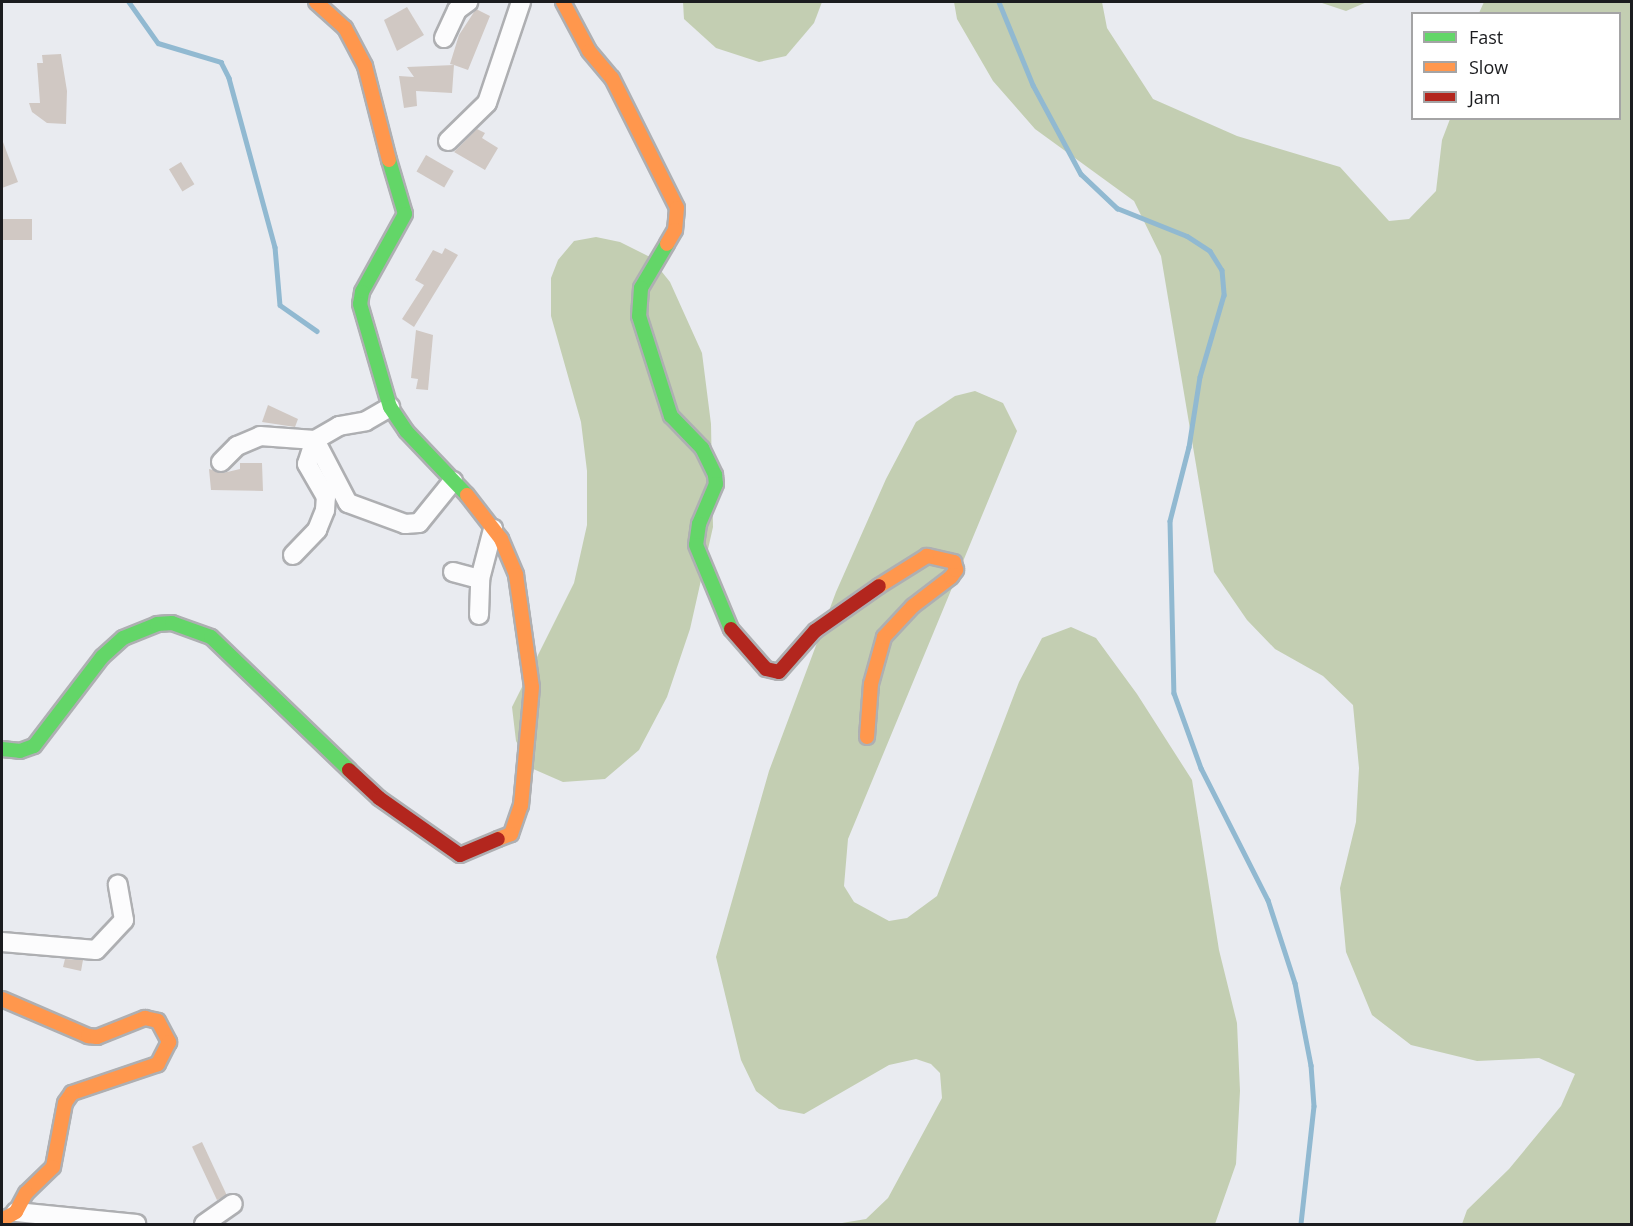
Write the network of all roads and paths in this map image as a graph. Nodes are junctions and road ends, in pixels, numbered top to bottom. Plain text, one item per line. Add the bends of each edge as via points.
1 (316, 2) edge
2 (468, 2) edge
3 (521, 2) edge
4 (563, 2) edge
5 (444, 38) dead end
6 (448, 141) dead end
7 (390, 407) junction
8 (315, 440) junction
9 (221, 462) dead end
10 (453, 481) junction
11 (493, 529) junction
12 (293, 555) dead end
13 (453, 573) dead end
14 (480, 579) junction
15 (479, 615) dead end
16 (867, 737) dead end
17 (2, 749) edge
18 (118, 885) dead end
19 (2, 942) edge
20 (2, 999) edge
21 (233, 1204) dead end
22 (18, 1217) edge
23 (136, 1224) edge
24 (204, 1224) edge

1 - 7 street via 345,28 365,66 378,128 405,214 362,292 360,304
2 - 5 street via 457,10
3 - 6 street via 487,103
4 - 16 street via 589,51 612,78 677,208 675,230 641,288 639,316 671,416 702,448 716,475 696,545 726,622 766,669 779,672 815,631 910,564 927,556 954,562 956,570 951,577 913,606 884,636 871,684
7 - 8 street via 366,422 339,426
7 - 10 street via 406,431
8 - 9 street via 260,436 237,446
8 - 10 street via 348,503 405,524 419,523
8 - 12 street via 307,464 326,497 325,510 317,530
10 - 11 street
11 - 14 street
11 - 17 street via 516,575 532,687 519,816 511,834 485,847 460,855 438,843 379,798 211,637 172,623 140,629 123,638 102,657 34,746 20,751
13 - 14 street
14 - 15 street
18 - 19 street via 124,920 96,950
20 - 22 street via 88,1036 97,1037 145,1018 158,1021 169,1042 158,1064 72,1093 65,1103 53,1167 26,1192
21 - 24 street
22 - 23 street

